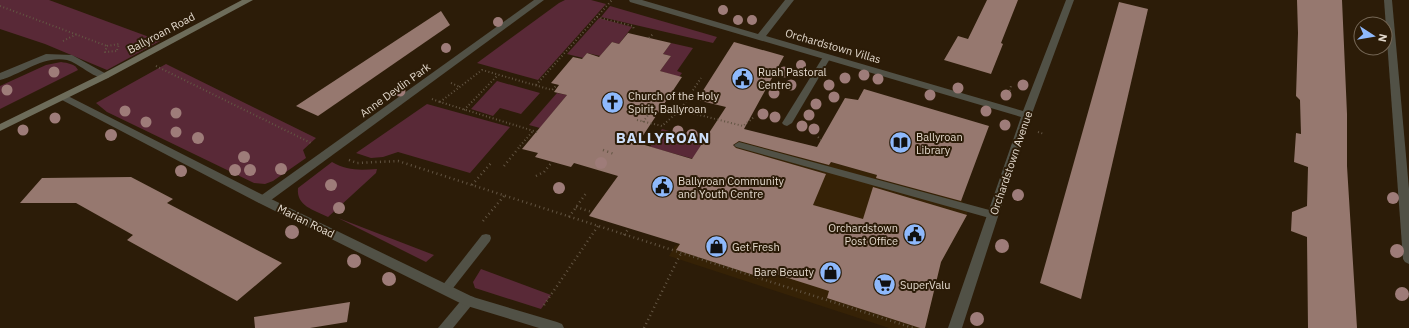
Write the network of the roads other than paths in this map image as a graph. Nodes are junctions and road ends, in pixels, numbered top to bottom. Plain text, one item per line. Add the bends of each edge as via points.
1 (249, 0) edge
2 (540, 0) edge
3 (633, 0) edge
4 (790, 0) edge
5 (1070, 0) edge
6 (1388, 0) edge
7 (760, 37) junction
8 (827, 57) junction
9 (105, 76) junction
10 (0, 77) edge
11 (64, 97) junction
12 (1026, 115) junction
13 (787, 123) dead end
14 (0, 128) edge
15 (739, 145) dead end
16 (264, 200) junction
17 (993, 215) junction
18 (486, 238) dead end
19 (1409, 259) edge
20 (446, 289) junction
21 (469, 301) junction
22 (445, 328) edge
23 (557, 328) edge
24 (956, 328) edge

1 - 9 main road, Ballyroan Road
2 - 16 street, Anne Devlin Park
3 - 7 street, Orchardstown Villas
4 - 7 street
5 - 12 street, Orchardstown Avenue
6 - 19 street
7 - 8 street, Orchardstown Villas
8 - 12 street, Orchardstown Villas
8 - 13 lane
9 - 10 street via 70,57 46,57
9 - 11 main road, Ballyroan Road
11 - 14 main road, Ballyroan Road
11 - 16 street, Marian Road
12 - 17 street, Orchardstown Avenue
15 - 17 lane
16 - 20 street, Marian Road
17 - 24 street, Orchardstown Avenue
18 - 20 lane
20 - 21 street, Marian Road
21 - 22 street
21 - 23 street, Marian Road

